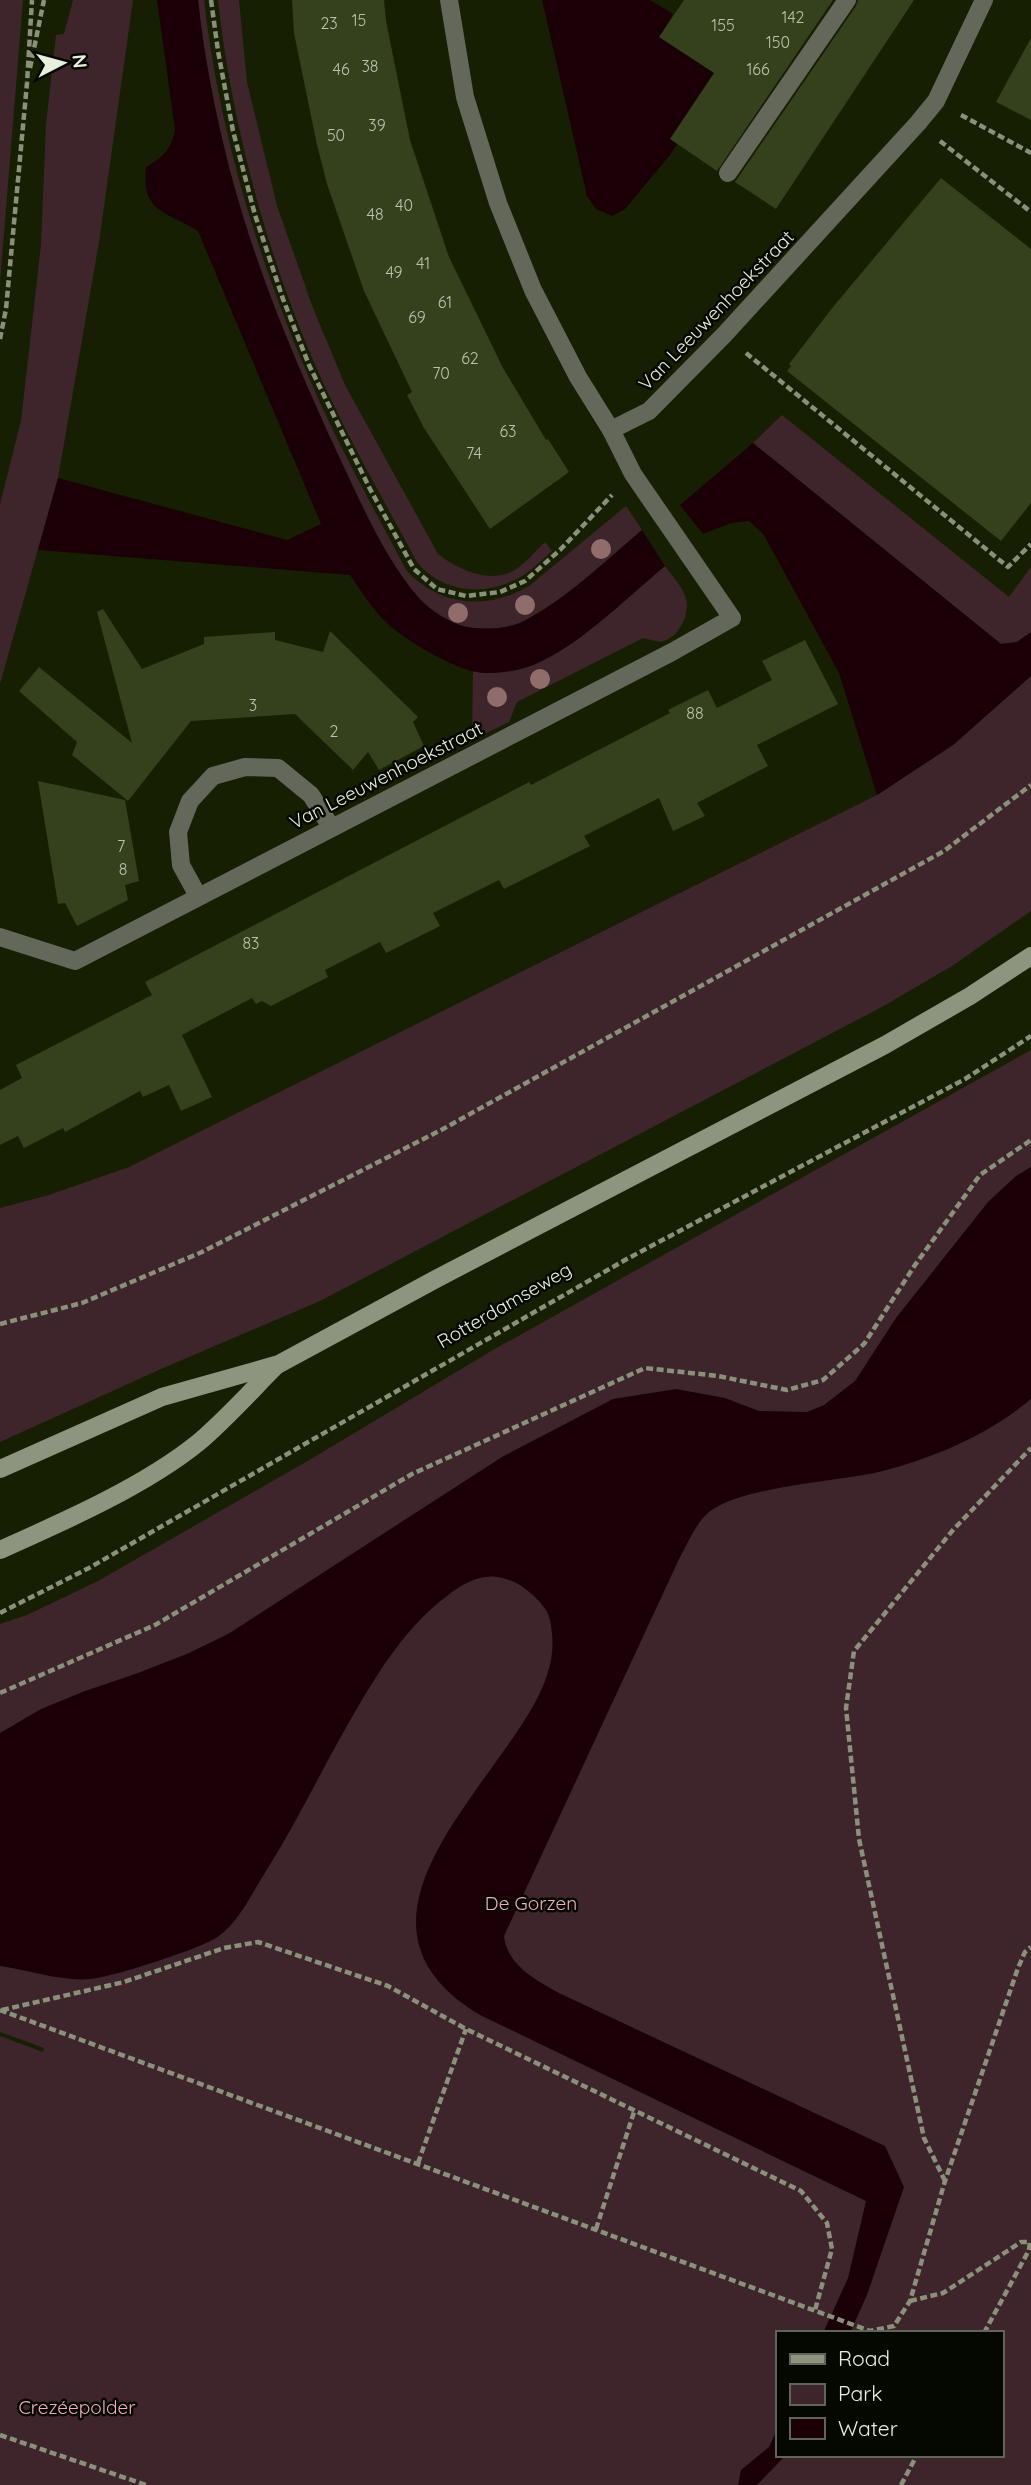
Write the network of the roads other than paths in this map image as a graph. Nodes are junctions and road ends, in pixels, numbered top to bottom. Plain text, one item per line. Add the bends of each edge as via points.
1 (449, 0) edge
2 (847, 0) edge
3 (984, 0) edge
4 (728, 173) dead end
5 (611, 430) junction
6 (331, 827) junction
7 (198, 896) junction
8 (0, 937) edge
9 (1031, 956) edge
10 (279, 1364) junction
11 (0, 1469) edge
12 (0, 1550) edge

1 - 5 street via 465,97 498,203 533,290
2 - 4 street
3 - 5 street, Van Leeuwenhoekstraat via 936,101 918,123 649,411
5 - 6 street, Van Leeuwenhoekstraat via 634,474 732,618
6 - 7 street, Van Leeuwenhoekstraat
6 - 7 street via 311,795 278,768 245,766 213,776 190,801 178,832 181,865
7 - 8 street, Van Leeuwenhoekstraat via 75,961
9 - 10 main road via 885,1045
10 - 11 main road via 162,1397
10 - 12 main road via 198,1442 148,1476

